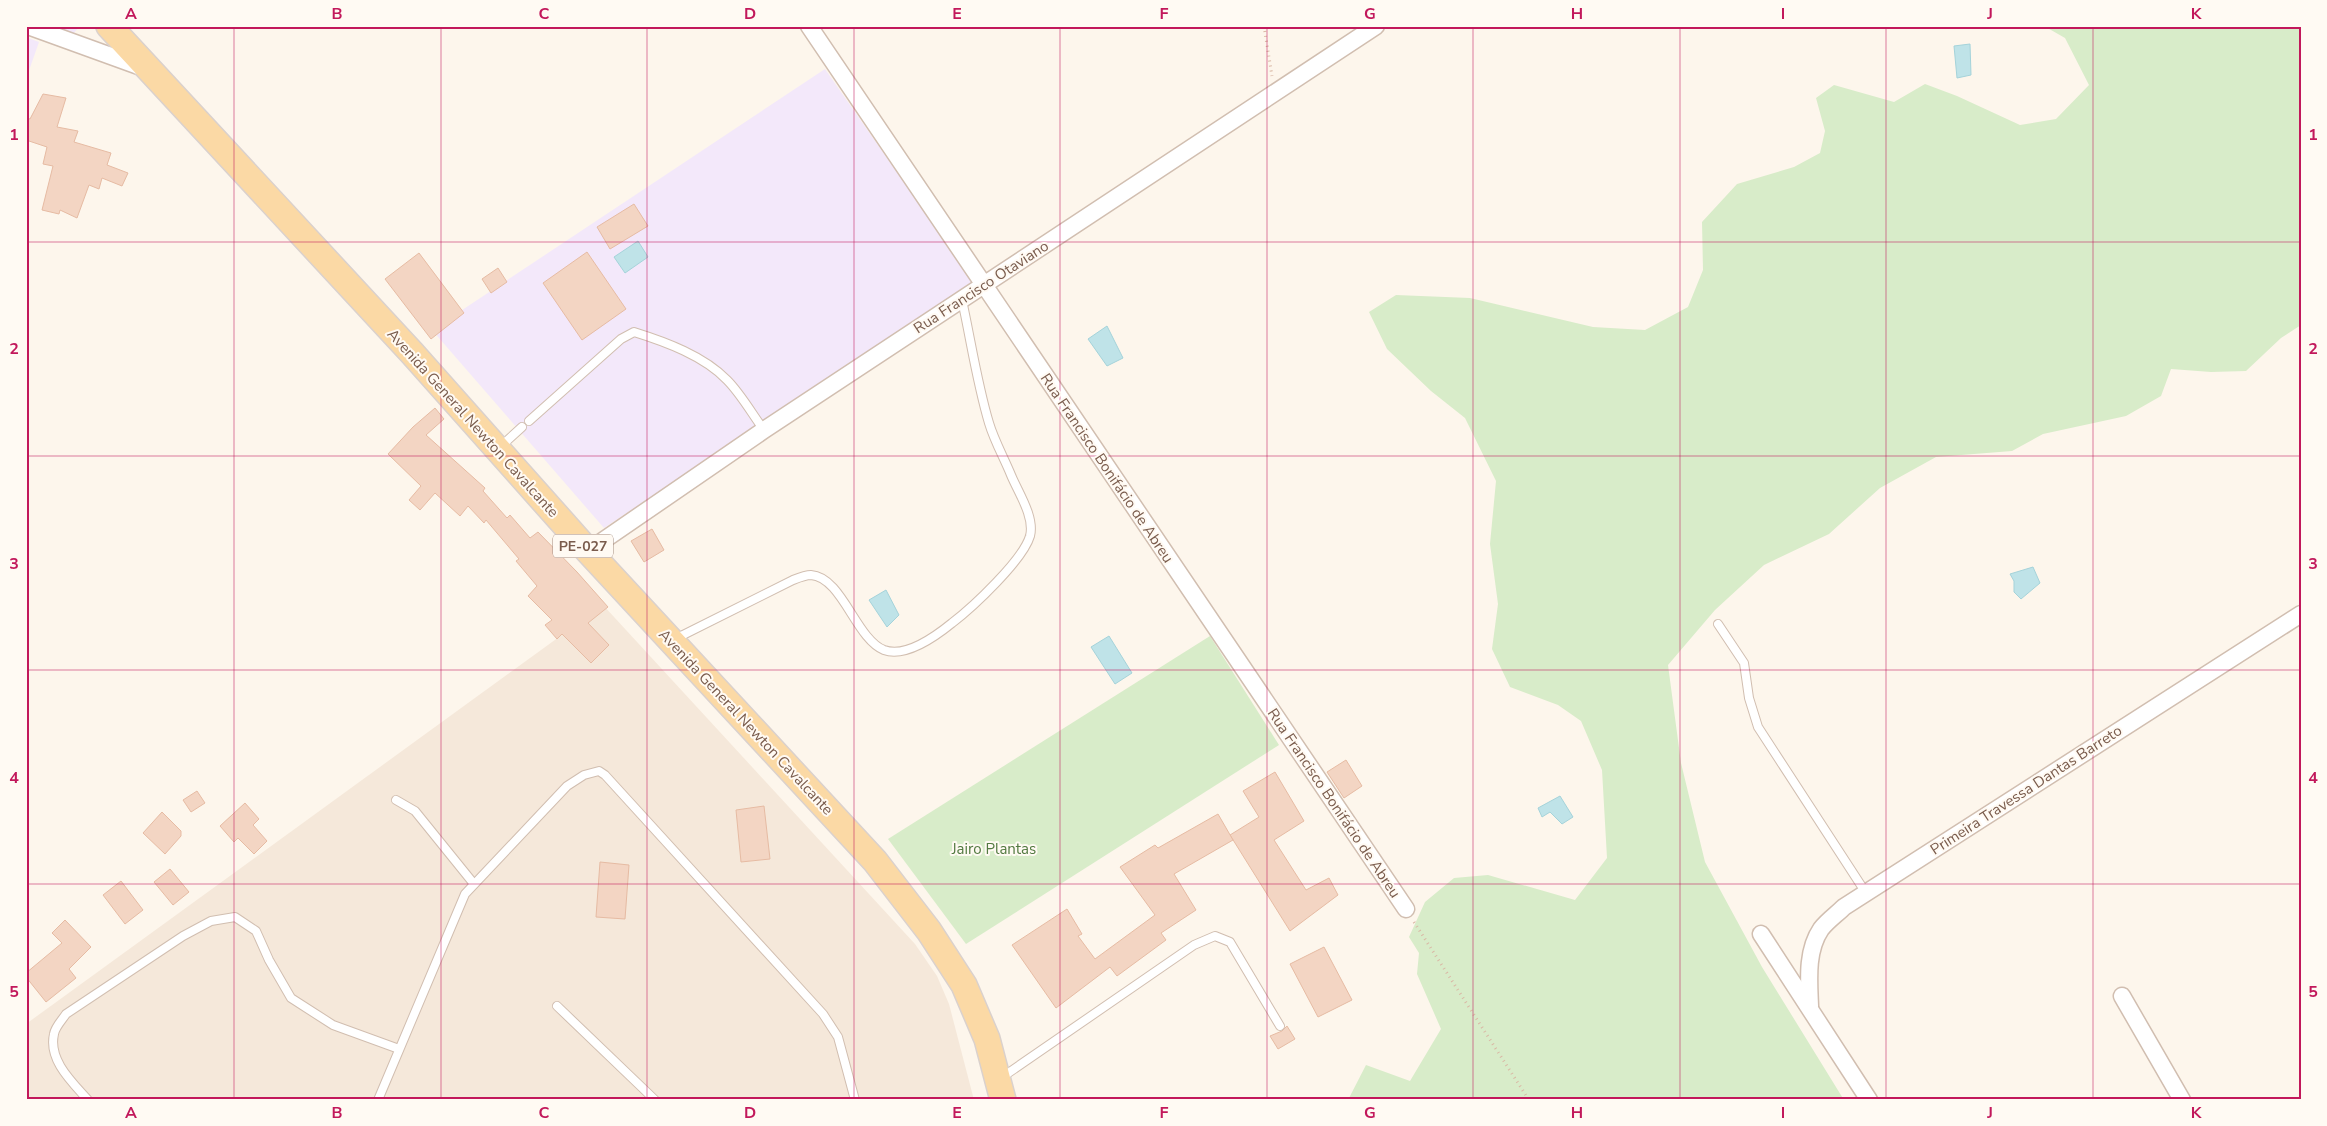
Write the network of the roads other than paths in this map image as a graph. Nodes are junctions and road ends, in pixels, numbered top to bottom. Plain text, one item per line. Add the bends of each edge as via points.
1 (28, 26) edge
2 (109, 26) edge
3 (809, 26) edge
4 (1376, 26) edge
5 (146, 68) junction
6 (983, 286) junction
7 (962, 300) junction
8 (529, 421) dead end
9 (522, 427) dead end
10 (764, 430) junction
11 (498, 449) junction
12 (588, 551) junction
13 (2301, 614) edge
14 (1718, 624) dead end
15 (671, 641) junction
16 (396, 800) dead end
17 (474, 884) junction
18 (1866, 893) junction
19 (1406, 909) road end
20 (1761, 934) dead end
21 (2122, 996) dead end
22 (557, 1006) dead end
23 (1810, 1006) junction
24 (1280, 1026) dead end
25 (399, 1049) junction
26 (1000, 1090) edge
27 (88, 1100) edge
28 (378, 1100) edge
29 (655, 1100) edge
30 (855, 1100) edge
31 (1869, 1100) edge
32 (2182, 1100) edge

1 - 5 street
2 - 5 main road, Avenida General Newton Cavalcante / PE-027
3 - 6 street, Rua Francisco Bonifácio de Abreu
4 - 6 street, Rua Francisco Otaviano
5 - 11 main road, Avenida General Newton Cavalcante / PE-027
6 - 7 street, Rua Francisco Otaviano
6 - 19 street, Rua Francisco Bonifácio de Abreu
7 - 10 street, Rua Francisco Otaviano
7 - 15 lane via 990,424 1030,518 1030,535 1022,551 968,611 945,630 900,652 884,650 866,635 835,591 824,580 811,576 793,580
8 - 10 lane via 621,338 634,332 707,364 727,380
9 - 11 lane
10 - 12 street, Rua Francisco Otaviano
11 - 12 main road, Avenida General Newton Cavalcante / PE-027
12 - 15 main road, Avenida General Newton Cavalcante / PE-027
13 - 18 street, Primeira Travessa Dantas Barreto
14 - 18 lane via 1744,663 1752,713 1758,728
15 - 26 main road, Avenida General Newton Cavalcante / PE-027 via 875,861 929,931 964,985 987,1039
16 - 17 lane via 415,811
17 - 25 lane via 459,906
17 - 30 lane via 567,786 584,775 599,771 827,1019 844,1052
18 - 23 street, Primeira Travessa Dantas Barreto via 1844,907 1821,929 1812,951 1808,978
20 - 23 street, Primeira Travessa Dantas Barreto
21 - 32 street
22 - 29 lane
23 - 31 street, Primeira Travessa Dantas Barreto
24 - 26 lane via 1230,942 1215,936 1194,946
25 - 27 lane via 333,1025 291,998 256,931 235,916 211,921 183,936 66,1014 54,1032 53,1050 66,1074
25 - 28 lane

